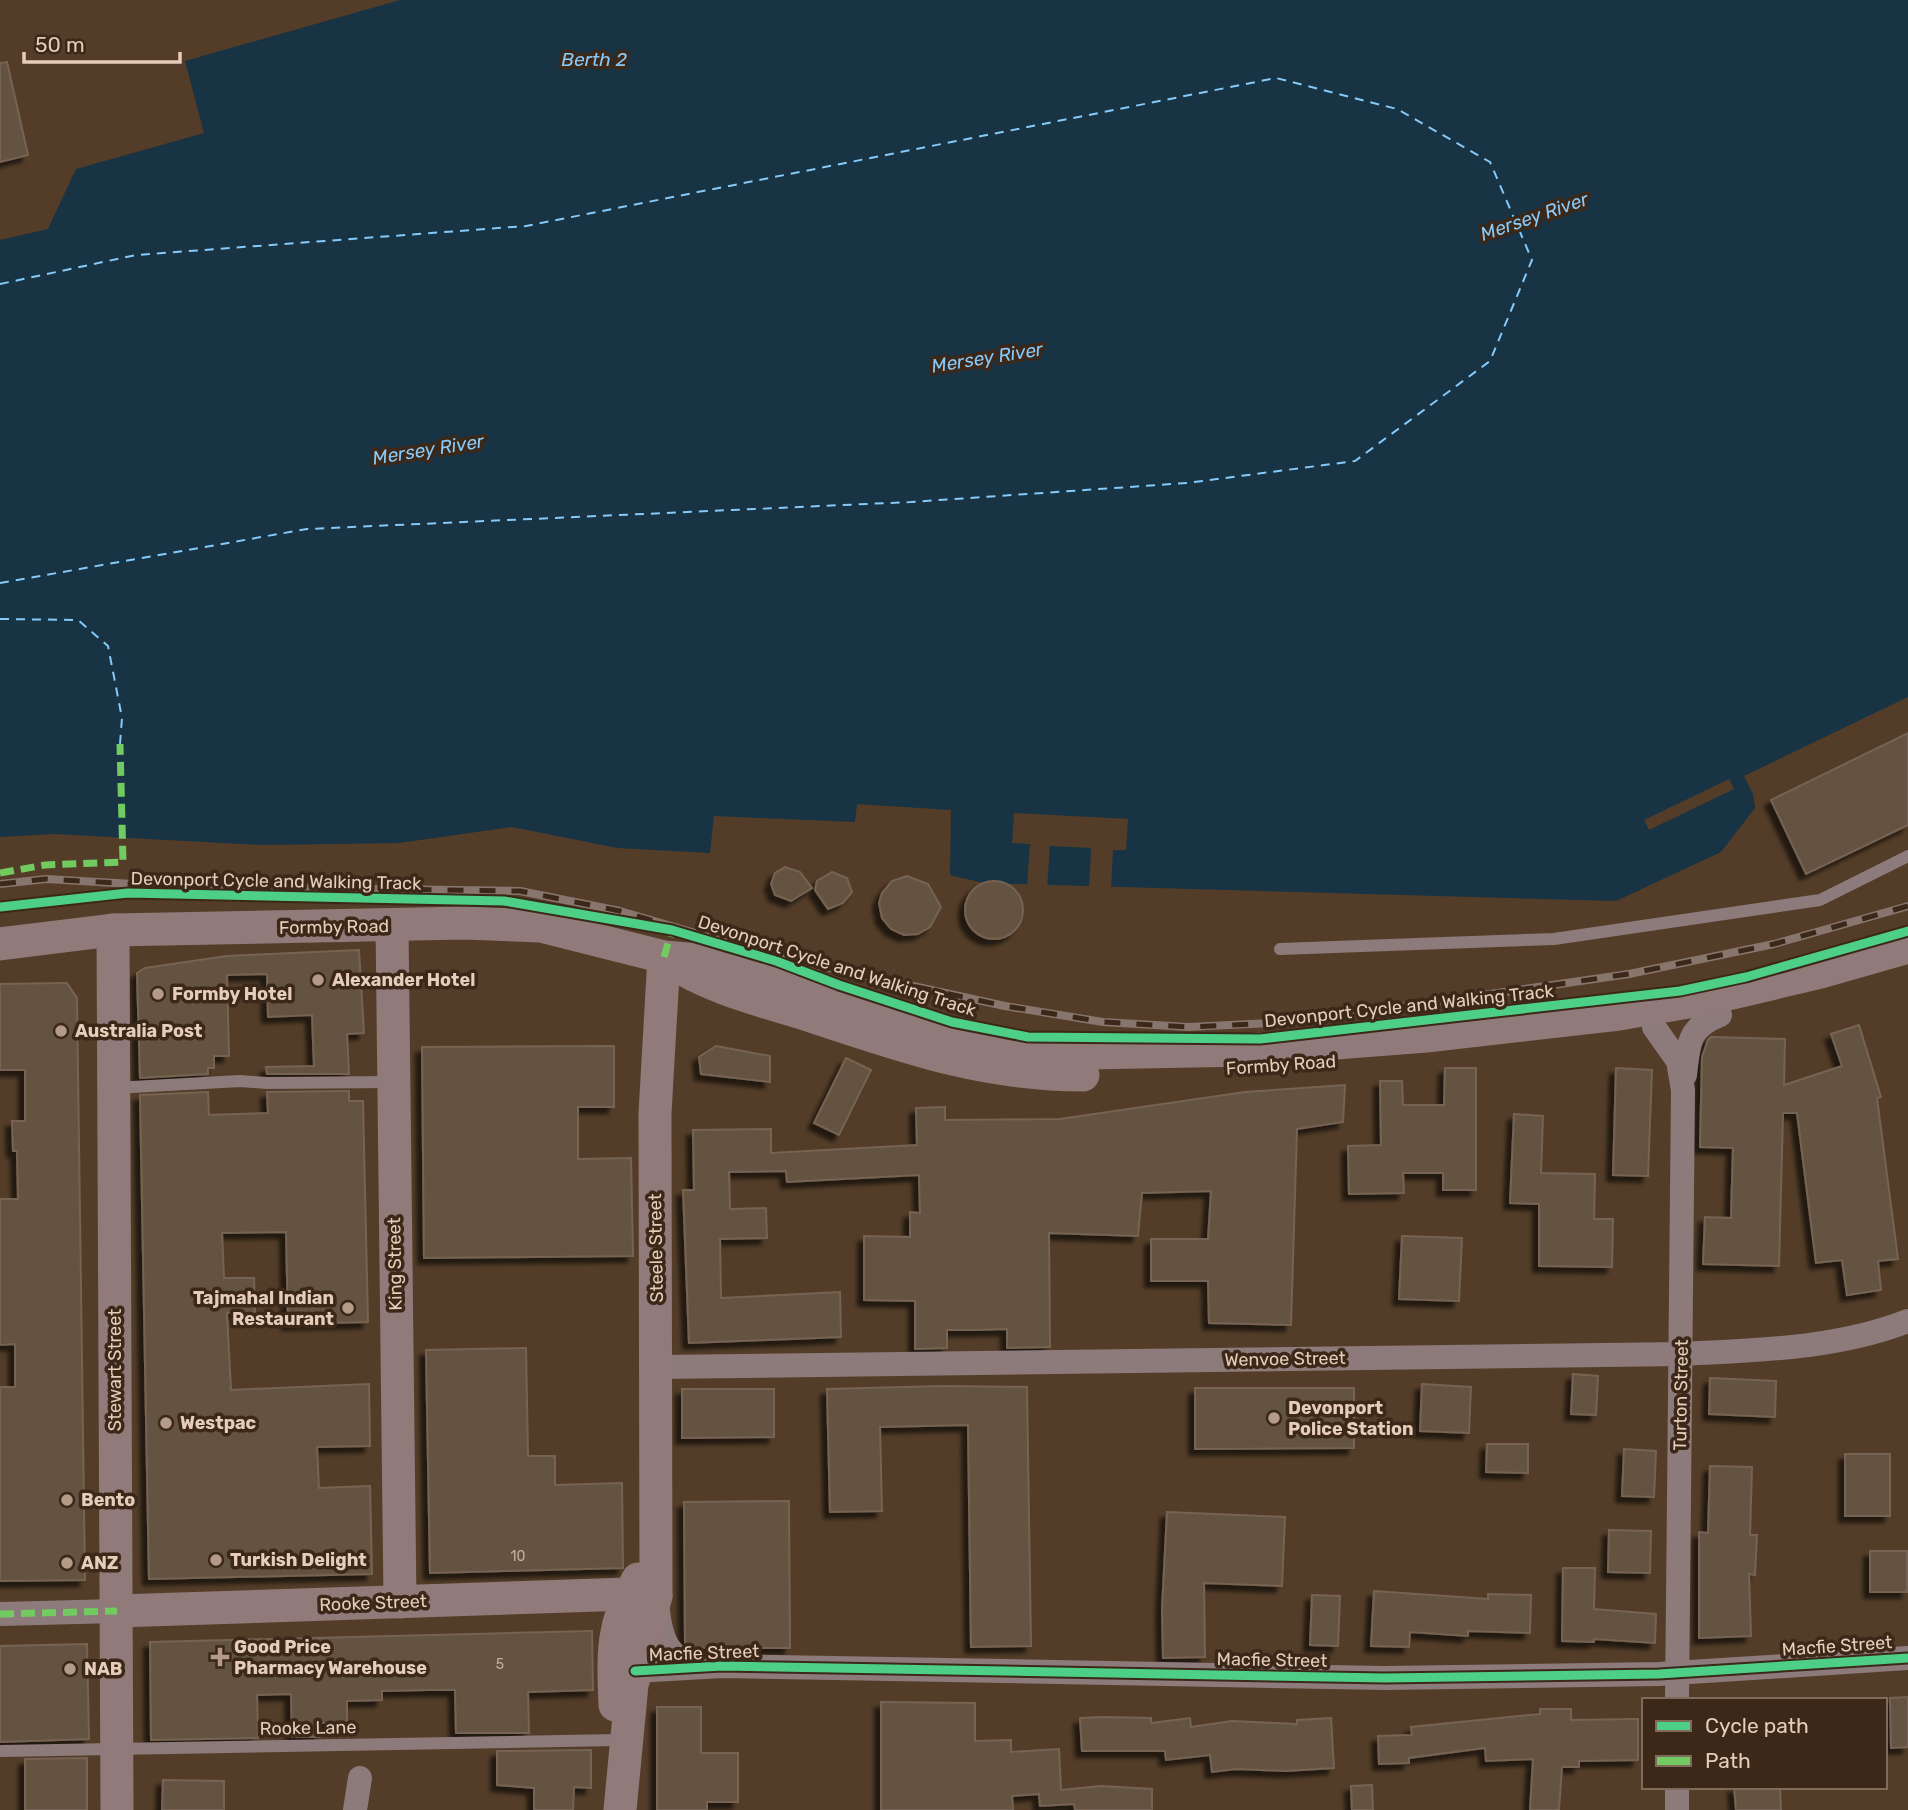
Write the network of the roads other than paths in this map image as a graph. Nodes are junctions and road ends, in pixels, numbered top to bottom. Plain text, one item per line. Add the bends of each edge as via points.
1 (1908, 856) edge
2 (392, 925) junction
3 (113, 930) junction
4 (0, 944) edge
5 (1908, 947) edge
6 (1280, 949) dead end
7 (664, 957) junction
8 (1908, 964) edge
9 (1720, 1016) junction
10 (1654, 1027) junction
11 (393, 1082) junction
12 (114, 1088) junction
13 (1683, 1090) junction
14 (1908, 1321) edge
15 (1682, 1354) junction
16 (657, 1367) junction
17 (643, 1595) junction
18 (400, 1602) junction
19 (117, 1611) junction
20 (0, 1614) edge
21 (1908, 1658) edge
22 (708, 1667) junction
23 (635, 1671) junction
24 (1676, 1672) junction
25 (1677, 1698) edge
26 (616, 1740) junction
27 (118, 1749) junction
28 (0, 1751) edge
29 (360, 1778) dead end
30 (1677, 1789) edge
31 (117, 1810) edge
32 (355, 1810) edge
33 (619, 1810) edge
34 (1677, 1810) edge

1 - 6 lane via 1820,900 1782,906 1554,939
2 - 3 main road, Formby Road
2 - 7 main road, Formby Road via 541,926
2 - 11 main road, King Street
3 - 4 main road, Formby Road
3 - 12 main road, Stewart Street
5 - 7 main road, Formby Road via 1711,998 1619,1014 1246,1050 1090,1053 968,1040 723,962
7 - 10 main road, Formby Road via 726,990 928,1054 982,1068 1036,1073 1145,1074 1312,1063 1566,1040
7 - 16 main road, Steele Street via 654,1113
8 - 9 main road, Formby Road via 1813,995
9 - 10 main road, Formby Road
9 - 13 street, Turton Street via 1703,1022 1691,1038
10 - 13 street, Turton Street via 1678,1061
11 - 12 lane via 240,1081
11 - 18 main road, King Street
12 - 19 main road, Stewart Street
13 - 15 street, Turton Street
14 - 15 street, Wenvoe Street via 1839,1341
15 - 16 street, Wenvoe Street
15 - 24 street, Turton Street
16 - 17 main road, Steele Street via 658,1539
17 - 18 main road, Rooke Street
17 - 22 street via 672,1653 685,1662
17 - 23 main road, Steele Street
17 - 26 main road, Steele Street via 617,1623 613,1647
18 - 19 main road, Rooke Street
19 - 20 street
19 - 27 main road, Stewart Street
21 - 24 street, Macfie Street
22 - 23 street, Macfie Street
22 - 24 street, Macfie Street via 1385,1678
23 - 33 main road, Steele Street
24 - 25 street, Turton Street
26 - 27 lane, Rooke Lane
26 - 33 main road, Steele Street
27 - 28 lane, Rooke Lane
27 - 31 main road, Stewart Street
29 - 32 street
30 - 34 street

